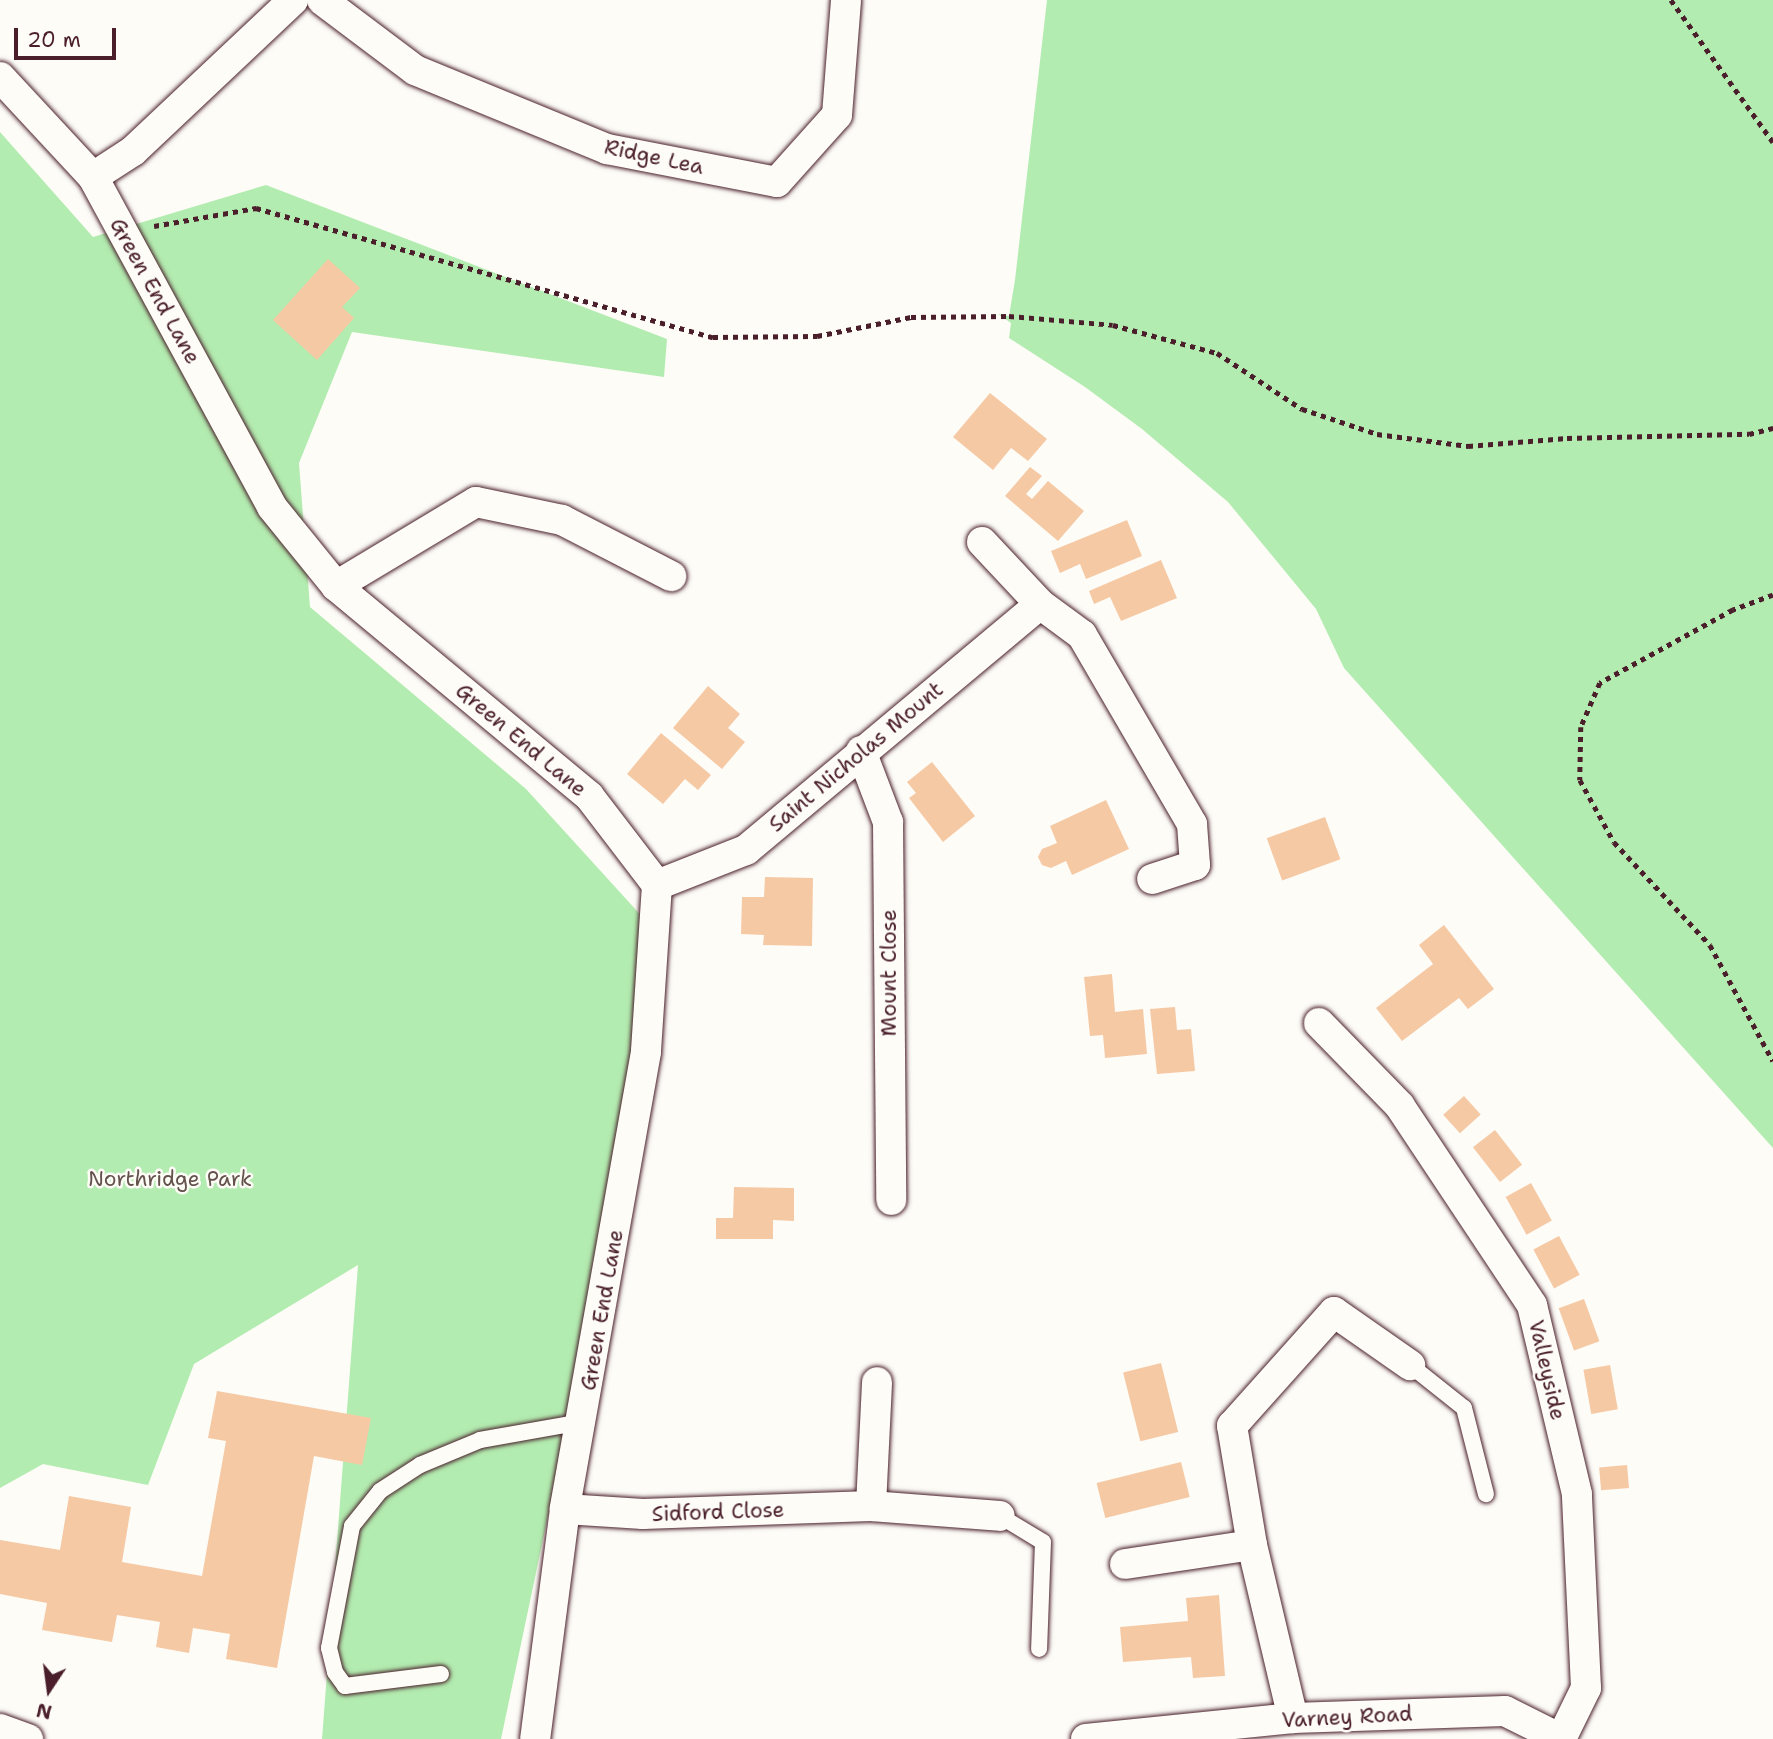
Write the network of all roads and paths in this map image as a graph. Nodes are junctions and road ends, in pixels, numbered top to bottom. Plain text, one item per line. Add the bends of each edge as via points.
1 (293, 0) edge
2 (321, 0) edge
3 (846, 0) edge
4 (1671, 0) edge
5 (0, 77) edge
6 (1773, 142) edge
7 (93, 177) junction
8 (123, 232) junction
9 (1773, 428) edge
10 (982, 542) dead end
11 (671, 576) dead end
12 (336, 586) junction
13 (1773, 596) edge
14 (1040, 604) junction
15 (861, 751) junction
16 (1152, 879) dead end
17 (657, 885) junction
18 (1319, 1023) dead end
19 (1773, 1061) edge
20 (891, 1200) dead end
21 (1410, 1365) joint
22 (877, 1382) dead end
23 (582, 1422) junction
24 (1486, 1494) dead end
25 (870, 1506) junction
26 (565, 1509) junction
27 (1000, 1516) joint
28 (1252, 1545) junction
29 (1125, 1564) dead end
30 (1039, 1649) dead end
31 (441, 1674) dead end
32 (1293, 1718) junction
33 (1363, 1727) edge
34 (0, 1729) edge
35 (28, 1739) edge
36 (535, 1739) edge
37 (1086, 1739) edge
38 (1561, 1739) edge

1 - 7 street via 133,151
2 - 3 street, Ridge Lea via 415,70 607,149 777,182 836,114
4 - 6 path
5 - 7 street, Green End Lane
7 - 8 street, Green End Lane
8 - 9 path via 256,208 713,337 817,336 911,317 1009,316 1113,325 1217,353 1302,409 1377,434 1468,446 1567,438 1749,434
8 - 12 street, Green End Lane via 272,507
10 - 14 street
11 - 12 street via 562,520 476,502
12 - 17 street, Green End Lane via 589,796
13 - 19 path via 1733,610 1600,683 1581,727 1580,780 1614,842 1710,945
14 - 15 street, Saint Nicholas Mount
14 - 16 street via 1082,635 1192,824 1195,865
15 - 17 street, Saint Nicholas Mount via 746,849
15 - 20 street, Mount Close via 888,822
17 - 23 street, Green End Lane via 646,1052
18 - 38 street, Valleyside via 1400,1106 1532,1305 1577,1494 1586,1688
21 - 24 lane via 1464,1408
21 - 28 street via 1334,1312 1232,1426
22 - 25 street
23 - 26 street, Green End Lane
23 - 31 lane via 480,1440 420,1465 380,1491 352,1526 330,1648 335,1672 345,1686
25 - 26 street, Sidford Close via 643,1514
25 - 27 street, Sidford Close
26 - 36 street, Green End Lane
27 - 30 lane via 1043,1542
28 - 29 street
28 - 32 street
32 - 33 street, Varney Road
32 - 37 street, Varney Road
33 - 38 street, Varney Road via 1505,1711
34 - 35 street

